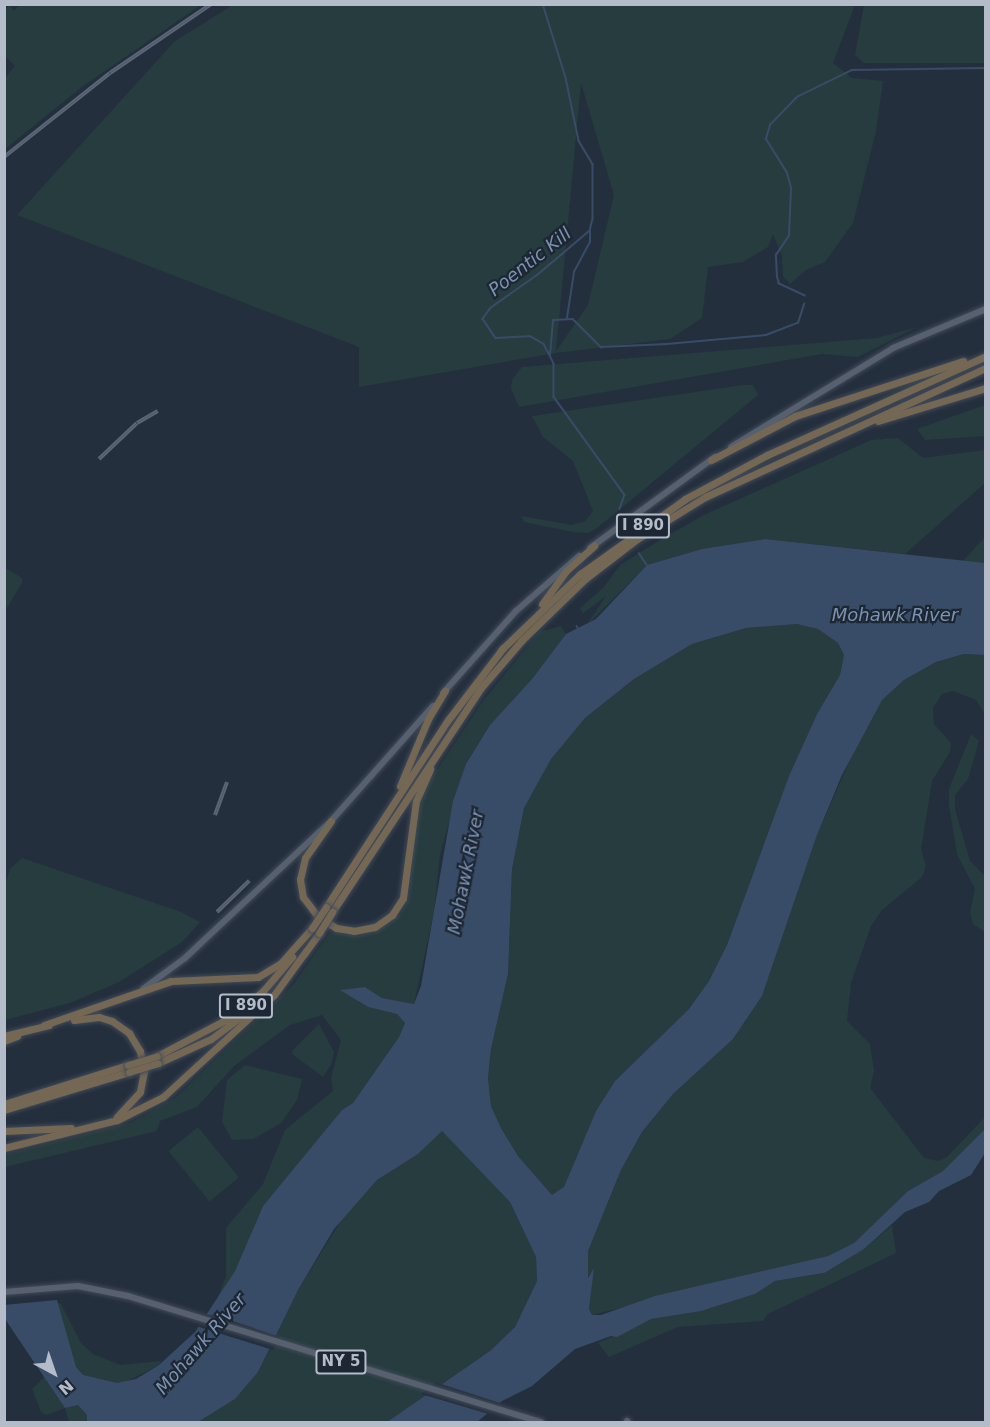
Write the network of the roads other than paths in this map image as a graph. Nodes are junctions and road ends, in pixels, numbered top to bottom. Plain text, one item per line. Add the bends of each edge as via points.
1 (986, 309) edge
2 (986, 354) edge
3 (986, 368) edge
4 (986, 388) edge
5 (822, 442) junction
6 (711, 460) junction
7 (594, 546) junction
8 (501, 650) junction
9 (446, 691) junction
10 (454, 725) junction
11 (331, 821) junction
12 (371, 838) junction
13 (329, 910) junction
14 (316, 931) junction
15 (306, 951) junction
16 (142, 990) junction
17 (42, 1026) junction
18 (4, 1035) edge
19 (4, 1041) edge
20 (157, 1059) junction
21 (129, 1068) junction
22 (5, 1104) edge
23 (4, 1110) edge
24 (91, 1126) junction
25 (4, 1131) edge
26 (4, 1148) edge
27 (4, 1292) edge
28 (531, 1421) edge
29 (541, 1422) edge

1 - 6 main road via 893,348
2 - 6 highway via 795,416
2 - 8 highway, I 890 via 767,455 685,499 589,567
3 - 5 highway, I 890
4 - 5 highway via 939,400
5 - 10 highway, I 890 via 697,501 619,552 522,639
6 - 7 main road
7 - 8 highway via 566,571
7 - 9 main road via 526,601
8 - 12 highway, I 890 via 448,720
9 - 11 main road
9 - 12 highway via 428,718 406,774
10 - 11 highway via 418,794 403,898 392,915 375,927 354,931 336,928 318,917 303,897 300,879 305,858
10 - 13 highway, I 890
11 - 16 main road via 185,958
12 - 13 highway, I 890
13 - 14 highway, I 890, bridge
14 - 15 highway, I 890
14 - 16 highway via 280,964 258,977 171,981
14 - 20 highway, I 890 via 243,1008 207,1033
15 - 20 highway, I 890 via 278,986 236,1023 198,1045
15 - 24 highway via 274,995 180,1084 143,1109
16 - 17 highway via 110,1005
17 - 18 highway
17 - 19 highway
17 - 24 highway via 99,1017 118,1024 137,1044 144,1071 137,1098 122,1114
20 - 21 highway, I 890, bridge
21 - 22 highway, I 890
21 - 23 highway, I 890
24 - 25 highway
24 - 26 highway
27 - 28 main road, NY 5 via 78,1286 128,1296
28 - 29 main road, NY 5

